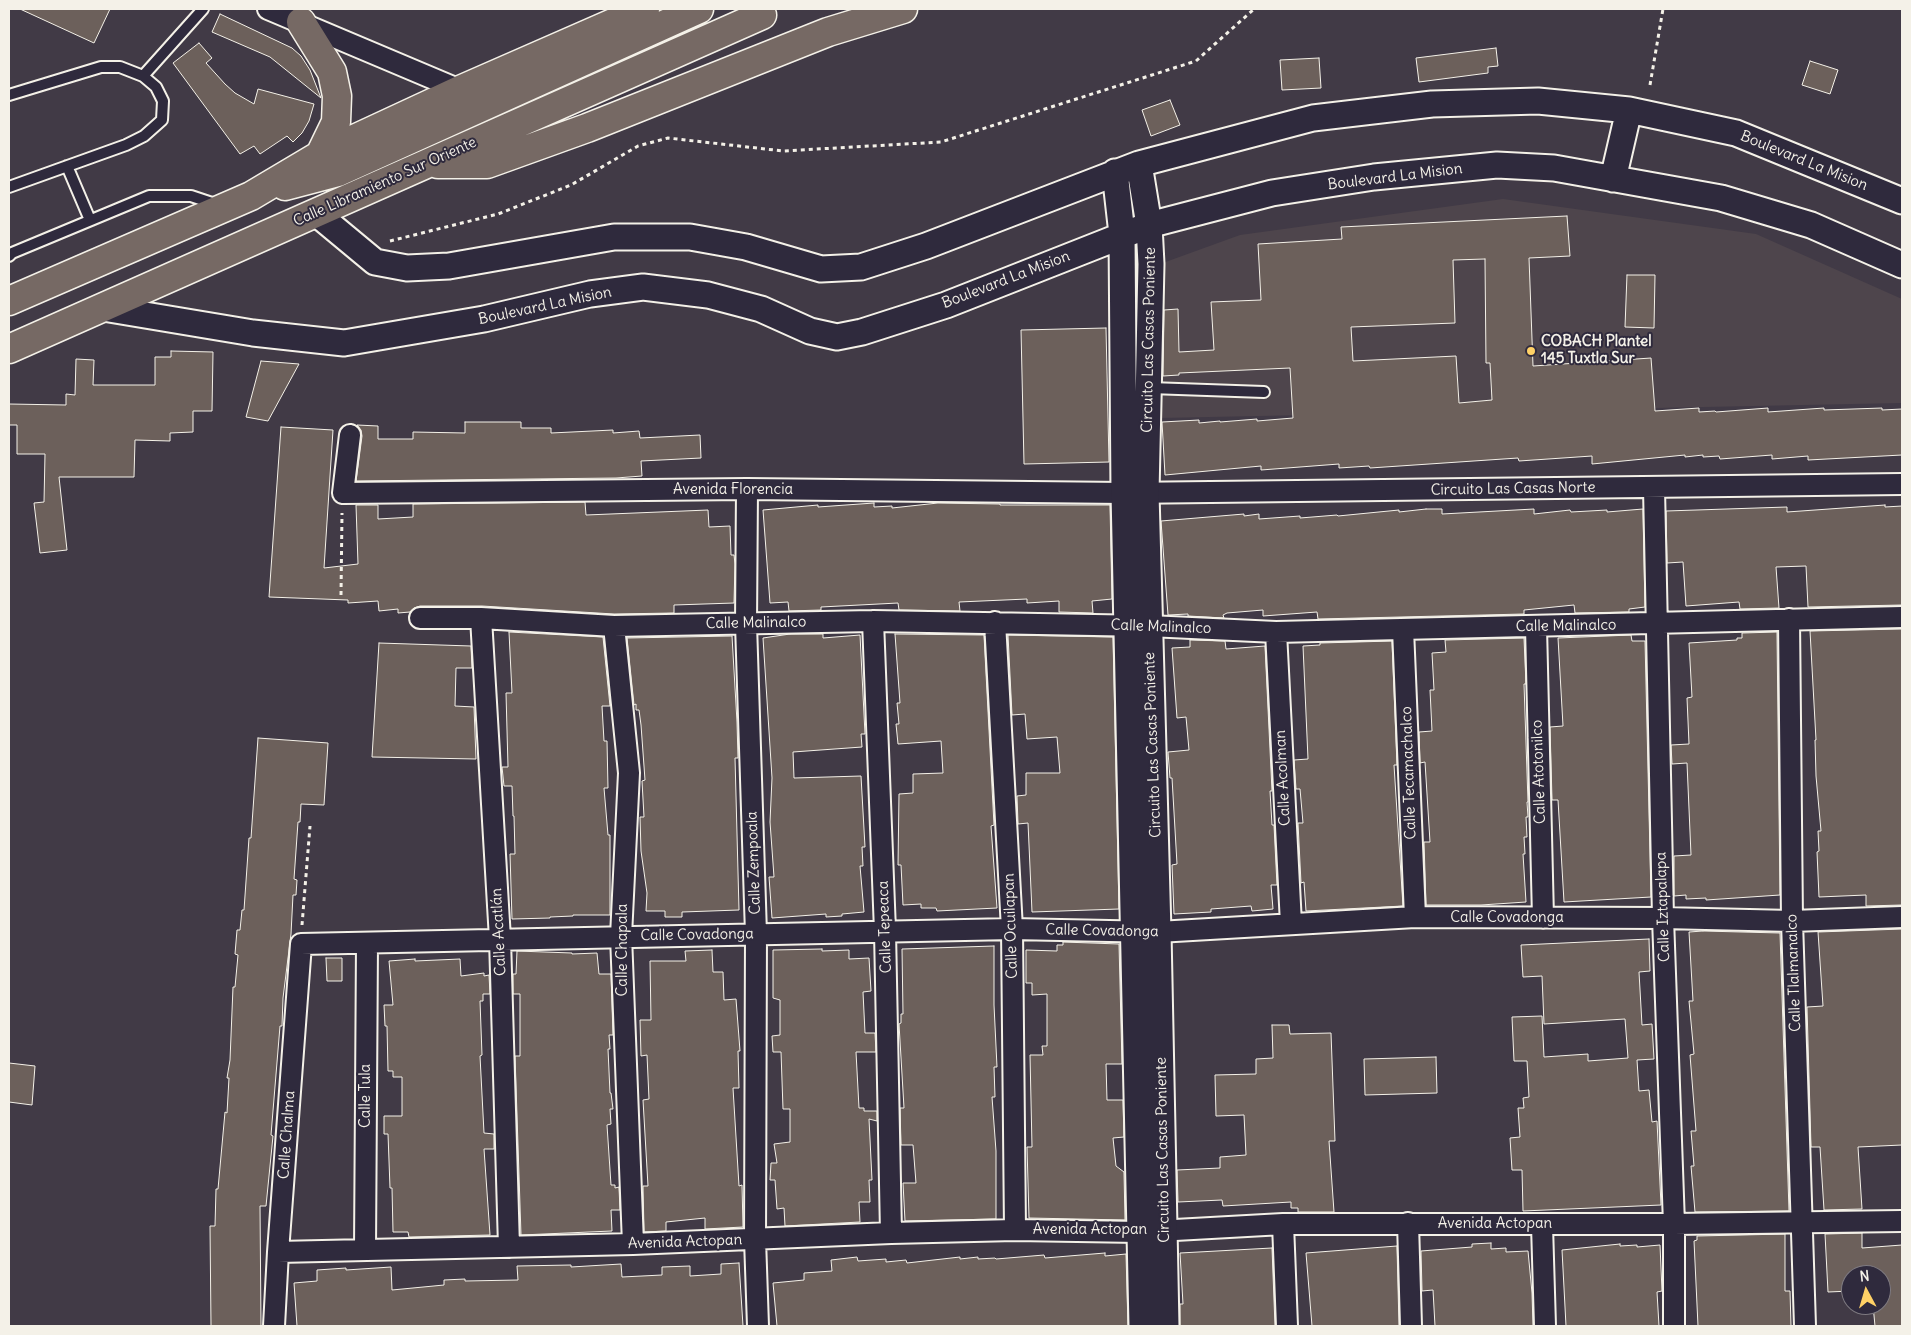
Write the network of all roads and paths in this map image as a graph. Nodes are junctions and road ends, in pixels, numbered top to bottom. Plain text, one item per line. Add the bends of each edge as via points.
1 (203, 9) edge
2 (268, 9) edge
3 (610, 9) edge
4 (645, 9) edge
5 (699, 9) edge
6 (903, 9) edge
7 (1254, 9) edge
8 (1664, 9) edge
9 (762, 15) dead end
10 (301, 22) junction
11 (515, 66) junction
12 (144, 76) junction
13 (1650, 85) dead end
14 (460, 90) junction
15 (9, 95) edge
16 (1629, 110) junction
17 (329, 164) junction
18 (426, 164) junction
19 (1139, 164) junction
20 (67, 166) junction
21 (1115, 172) junction
22 (1613, 179) junction
23 (9, 187) edge
24 (1902, 201) edge
25 (223, 207) junction
26 (316, 213) junction
27 (90, 220) junction
28 (1149, 225) junction
29 (1122, 234) junction
30 (358, 249) junction
31 (9, 256) edge
32 (1902, 265) edge
33 (9, 301) edge
34 (103, 308) junction
35 (9, 350) edge
36 (1150, 388) junction
37 (1264, 392) dead end
38 (350, 435) dead end
39 (1902, 484) edge
40 (1654, 488) junction
41 (747, 489) junction
42 (343, 492) junction
43 (1135, 493) junction
44 (341, 595) dead end
45 (420, 618) dead end
46 (481, 618) junction
47 (1902, 618) edge
48 (1790, 619) junction
49 (873, 621) junction
50 (994, 622) junction
51 (746, 624) junction
52 (1656, 624) junction
53 (614, 626) junction
54 (1138, 626) junction
55 (1536, 627) junction
56 (1403, 629) junction
57 (1276, 632) junction
58 (310, 826) dead end
59 (1415, 917) junction
60 (1902, 917) edge
61 (1544, 918) junction
62 (1663, 918) junction
63 (1792, 921) junction
64 (1291, 924) junction
65 (1012, 929) junction
66 (885, 931) junction
67 (1134, 932) junction
68 (1158, 932) junction
69 (756, 934) junction
70 (621, 936) junction
71 (500, 939) junction
72 (368, 943) junction
73 (301, 944) junction
74 (1902, 1220) edge
75 (1802, 1222) junction
76 (1408, 1223) junction
77 (1283, 1224) junction
78 (1542, 1224) junction
79 (1674, 1224) junction
80 (1015, 1230) junction
81 (1164, 1230) junction
82 (1139, 1232) junction
83 (892, 1233) junction
84 (755, 1240) junction
85 (633, 1244) junction
86 (509, 1247) junction
87 (365, 1249) junction
88 (278, 1252) junction
89 (274, 1326) edge
90 (758, 1326) edge
91 (1142, 1326) edge
92 (1166, 1326) edge
93 (1287, 1326) edge
94 (1411, 1326) edge
95 (1545, 1326) edge
96 (1674, 1326) edge
97 (1805, 1326) edge

1 - 12 lane
2 - 10 street
3 - 11 main road
4 - 11 main road
5 - 17 main road
6 - 18 main road via 828,32 587,128 487,164
7 - 30 path via 1196,61 940,142 783,151 668,138 638,146 571,185 498,214
8 - 13 path
9 - 18 main road, Calle Libramiento Sur Oriente
10 - 14 street
10 - 17 main road via 332,72 337,96
11 - 14 main road
12 - 15 lane via 120,67 101,67
12 - 20 lane via 156,87 163,101 162,120 144,136 126,145
14 - 17 main road
16 - 19 street, Boulevard La Mision via 1538,101 1432,104 1313,118
16 - 22 street
16 - 24 street, Boulevard La Mision via 1736,133
17 - 25 main road
18 - 26 main road, Calle Libramiento Sur Oriente
19 - 21 street, Boulevard La Mision
19 - 28 street, Circuito Las Casas Poniente
20 - 23 lane
20 - 27 lane
21 - 29 street, Circuito Las Casas Poniente
21 - 30 street, Boulevard La Mision via 926,246 861,267 821,269 746,247 690,238 614,237 449,266 407,268 375,262
22 - 28 street, Boulevard La Mision via 1554,168 1497,165 1374,177 1272,193
22 - 32 street, Boulevard La Mision via 1721,198 1811,224
25 - 27 lane via 191,196 149,196
25 - 33 main road
26 - 30 street, Boulevard La Mision
26 - 34 main road, Calle Libramiento Sur Oriente
27 - 31 lane
28 - 29 street, Boulevard La Mision
28 - 36 street, Circuito Las Casas Poniente
29 - 34 street, Boulevard La Mision via 946,305 837,337 810,331 761,309 708,295 643,287 590,294 484,320 344,343 252,333
29 - 43 street, Circuito Las Casas Poniente
34 - 35 main road, Calle Libramiento Sur Oriente
36 - 37 lane
36 - 43 street, Circuito Las Casas Poniente
38 - 42 street
39 - 40 street, Circuito Las Casas Norte
40 - 43 street, Circuito Las Casas Norte
40 - 52 street, Calle Iztapalapa
41 - 42 street, Avenida Florencia
41 - 43 street, Avenida Florencia
41 - 51 street, Calle Zempoala
42 - 44 path
43 - 54 street, Circuito Las Casas Poniente
45 - 46 street, Calle Malinalco
46 - 53 street, Calle Malinalco
46 - 71 street, Calle Acatlán
47 - 48 street, Calle Malinalco
48 - 52 street, Calle Malinalco
48 - 63 street, Calle Tlalmanalco
49 - 50 street, Calle Malinalco
49 - 51 street, Calle Malinalco
49 - 66 street, Calle Tepeaca
50 - 54 street, Calle Malinalco
50 - 65 street, Calle Ocuilapan
51 - 53 street, Calle Malinalco
51 - 69 street, Calle Zempoala
52 - 55 street, Calle Malinalco
52 - 62 street, Calle Iztapalapa
53 - 70 street, Calle Chapala via 629,773
54 - 57 street, Calle Malinalco
54 - 67 street, Circuito Las Casas Poniente
54 - 68 street, Circuito Las Casas Poniente
55 - 56 street, Calle Malinalco
55 - 61 street, Calle Atotonilco
56 - 57 street, Calle Malinalco
56 - 59 street, Calle Tecamachalco
57 - 64 street, Calle Acolman
58 - 73 path
59 - 61 street, Calle Covadonga
59 - 64 street, Calle Covadonga
60 - 63 street, Calle Covadonga
61 - 62 street, Calle Covadonga
62 - 63 street, Calle Covadonga
62 - 79 street, Calle Iztapalapa
63 - 75 street, Calle Tlalmanalco
64 - 68 street, Calle Covadonga
65 - 66 street, Calle Covadonga
65 - 67 street, Calle Covadonga
65 - 80 street, Calle Ocuilapan
66 - 69 street, Calle Covadonga
66 - 83 street, Calle Tepeaca
67 - 68 street, Calle Covadonga
67 - 82 street, Circuito Las Casas Poniente
68 - 81 street, Circuito Las Casas Poniente
69 - 70 street, Calle Covadonga
69 - 84 street, Calle Zempoala
70 - 71 street, Calle Covadonga
70 - 85 street, Calle Chapala
71 - 72 street, Calle Covadonga
71 - 86 street, Calle Acatlán
72 - 73 street, Calle Covadonga
72 - 87 street, Calle Tula
73 - 88 street, Calle Chalma
74 - 75 street, Avenida Actopan
75 - 79 street, Avenida Actopan
75 - 97 street, Calle Tlalmanalco
76 - 77 street, Avenida Actopan
76 - 78 street, Avenida Actopan
76 - 94 street
77 - 81 street, Avenida Actopan
77 - 93 street
78 - 79 street, Avenida Actopan
78 - 95 street
79 - 96 street, Calle Iztapalapa
80 - 82 street, Avenida Actopan
80 - 83 street, Avenida Actopan
81 - 82 street, Avenida Actopan
81 - 92 street, Circuito Las Casas Poniente
82 - 91 street, Circuito Las Casas Poniente
83 - 84 street, Avenida Actopan
84 - 85 street, Avenida Actopan
84 - 90 street, Calle Zempoala
85 - 86 street, Avenida Actopan
86 - 87 street, Avenida Actopan
87 - 88 street, Avenida Actopan
88 - 89 street, Calle Chalma

